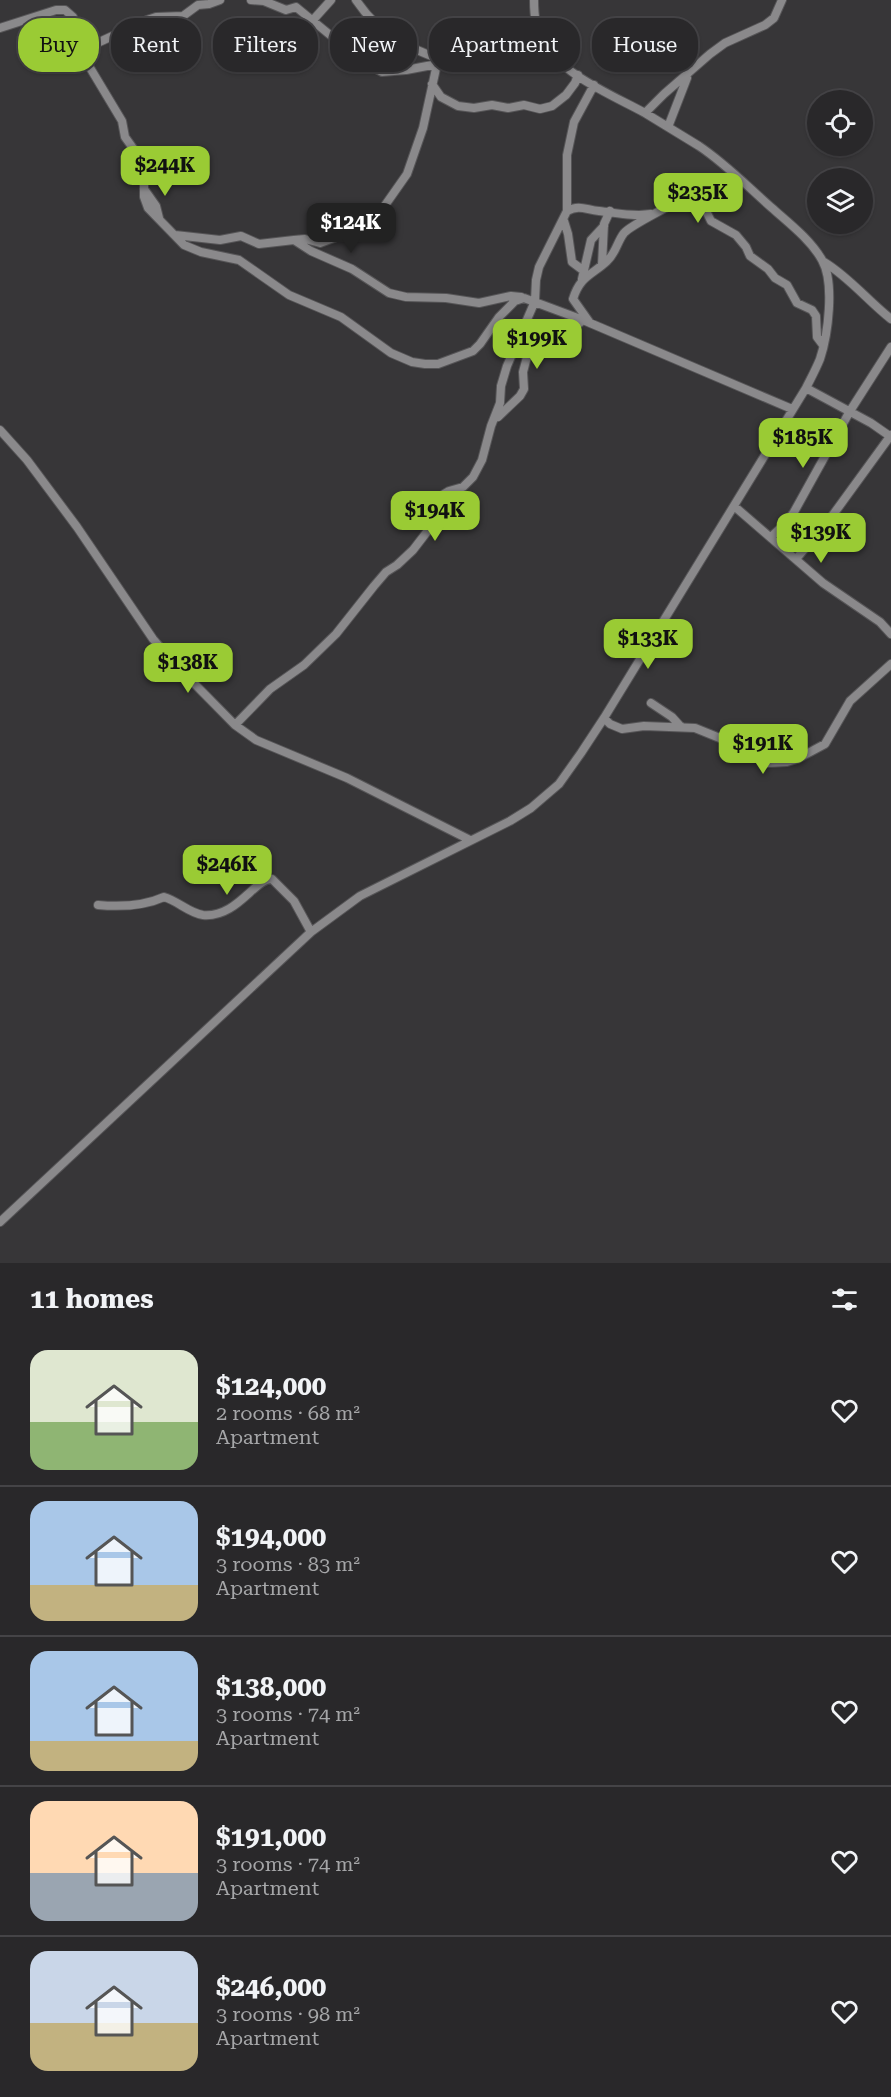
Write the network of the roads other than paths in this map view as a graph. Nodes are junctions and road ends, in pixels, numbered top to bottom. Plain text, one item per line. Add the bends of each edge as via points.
1 (220, 0) edge
2 (251, 0) edge
3 (331, 0) edge
4 (356, 0) edge
5 (534, 0) edge
6 (782, 0) edge
7 (33, 18) edge
8 (73, 18) edge
9 (310, 18) edge
10 (315, 18) edge
11 (536, 18) edge
12 (18, 22) edge
13 (318, 24) edge
14 (0, 28) edge
15 (99, 42) edge
16 (429, 55) edge
17 (429, 65) edge
18 (93, 72) edge
19 (435, 72) edge
20 (574, 72) edge
21 (578, 75) junction
22 (688, 75) junction
23 (432, 84) junction
24 (594, 85) junction
25 (645, 113) junction
26 (668, 127) junction
27 (567, 211) junction
28 (610, 211) junction
29 (656, 214) junction
30 (564, 221) junction
31 (604, 226) junction
32 (173, 234) junction
33 (294, 240) junction
34 (824, 262) junction
35 (602, 265) junction
36 (584, 271) junction
37 (582, 280) junction
38 (521, 297) junction
39 (535, 301) junction
40 (891, 319) edge
41 (587, 322) junction
42 (823, 345) junction
43 (891, 347) edge
44 (806, 388) junction
45 (792, 409) junction
46 (850, 411) junction
47 (491, 426) junction
48 (0, 430) edge
49 (891, 434) edge
50 (734, 506) junction
51 (771, 537) junction
52 (796, 559) junction
53 (891, 634) edge
54 (891, 664) edge
55 (651, 703) dead end
56 (604, 718) junction
57 (235, 725) junction
58 (681, 727) junction
59 (470, 840) junction
60 (98, 905) dead end
61 (311, 932) junction
62 (0, 1222) edge

1 - 15 street via 198,5 183,16 147,20
2 - 9 street via 264,0 286,10 296,7
3 - 10 street
4 - 16 street via 370,19 400,43
5 - 11 street
6 - 22 street via 774,18 725,44
7 - 8 street via 62,9
12 - 14 street
13 - 17 street via 375,70 393,72
18 - 32 street via 122,121 125,137 140,158 145,202
19 - 23 street
20 - 21 street
21 - 23 street via 566,95 540,110 524,105 458,106 441,97
21 - 24 street
22 - 25 street
22 - 26 street
23 - 33 street via 423,128 407,174 374,221 362,231 320,243
24 - 25 street
24 - 27 street via 576,116 569,144
25 - 26 street
26 - 34 street via 716,158 797,231
27 - 28 street via 579,206
27 - 30 street
28 - 29 street via 635,216
28 - 31 street
29 - 35 street via 625,231 618,248
29 - 42 street via 686,197 696,196 711,221 736,235 750,256 787,285 797,303 812,310 817,337
30 - 36 street via 572,262
30 - 39 street via 539,267
31 - 35 street
31 - 36 street via 591,240
32 - 33 street via 220,240 241,236 258,243
32 - 38 street via 191,248 239,260 289,295 341,317 390,353 412,362 438,364 473,351 499,317
33 - 38 street via 393,295 479,303
34 - 40 street
34 - 42 street via 829,297
35 - 37 street
36 - 37 street
37 - 41 street via 573,299
38 - 39 street
39 - 41 street
39 - 47 street via 503,376 500,403
41 - 45 street
41 - 47 street via 531,342 523,372 524,389
42 - 44 street
43 - 46 street
44 - 45 street
44 - 46 street
45 - 50 street
46 - 49 street
46 - 51 street via 794,512
47 - 57 street via 473,477 463,488 444,494 433,524 417,544 386,572 322,648 270,689
48 - 57 street via 77,527 153,639
49 - 52 street
50 - 51 street
50 - 56 street
51 - 52 street
52 - 53 street
54 - 58 street via 850,701 825,744 787,762 767,763 720,737
55 - 58 street
56 - 58 street via 622,729
56 - 59 street via 549,793 521,815
57 - 59 street via 265,744 347,778
59 - 61 street via 360,897
60 - 61 street via 127,906 164,897 210,915 234,907 268,878 294,901
61 - 62 street

